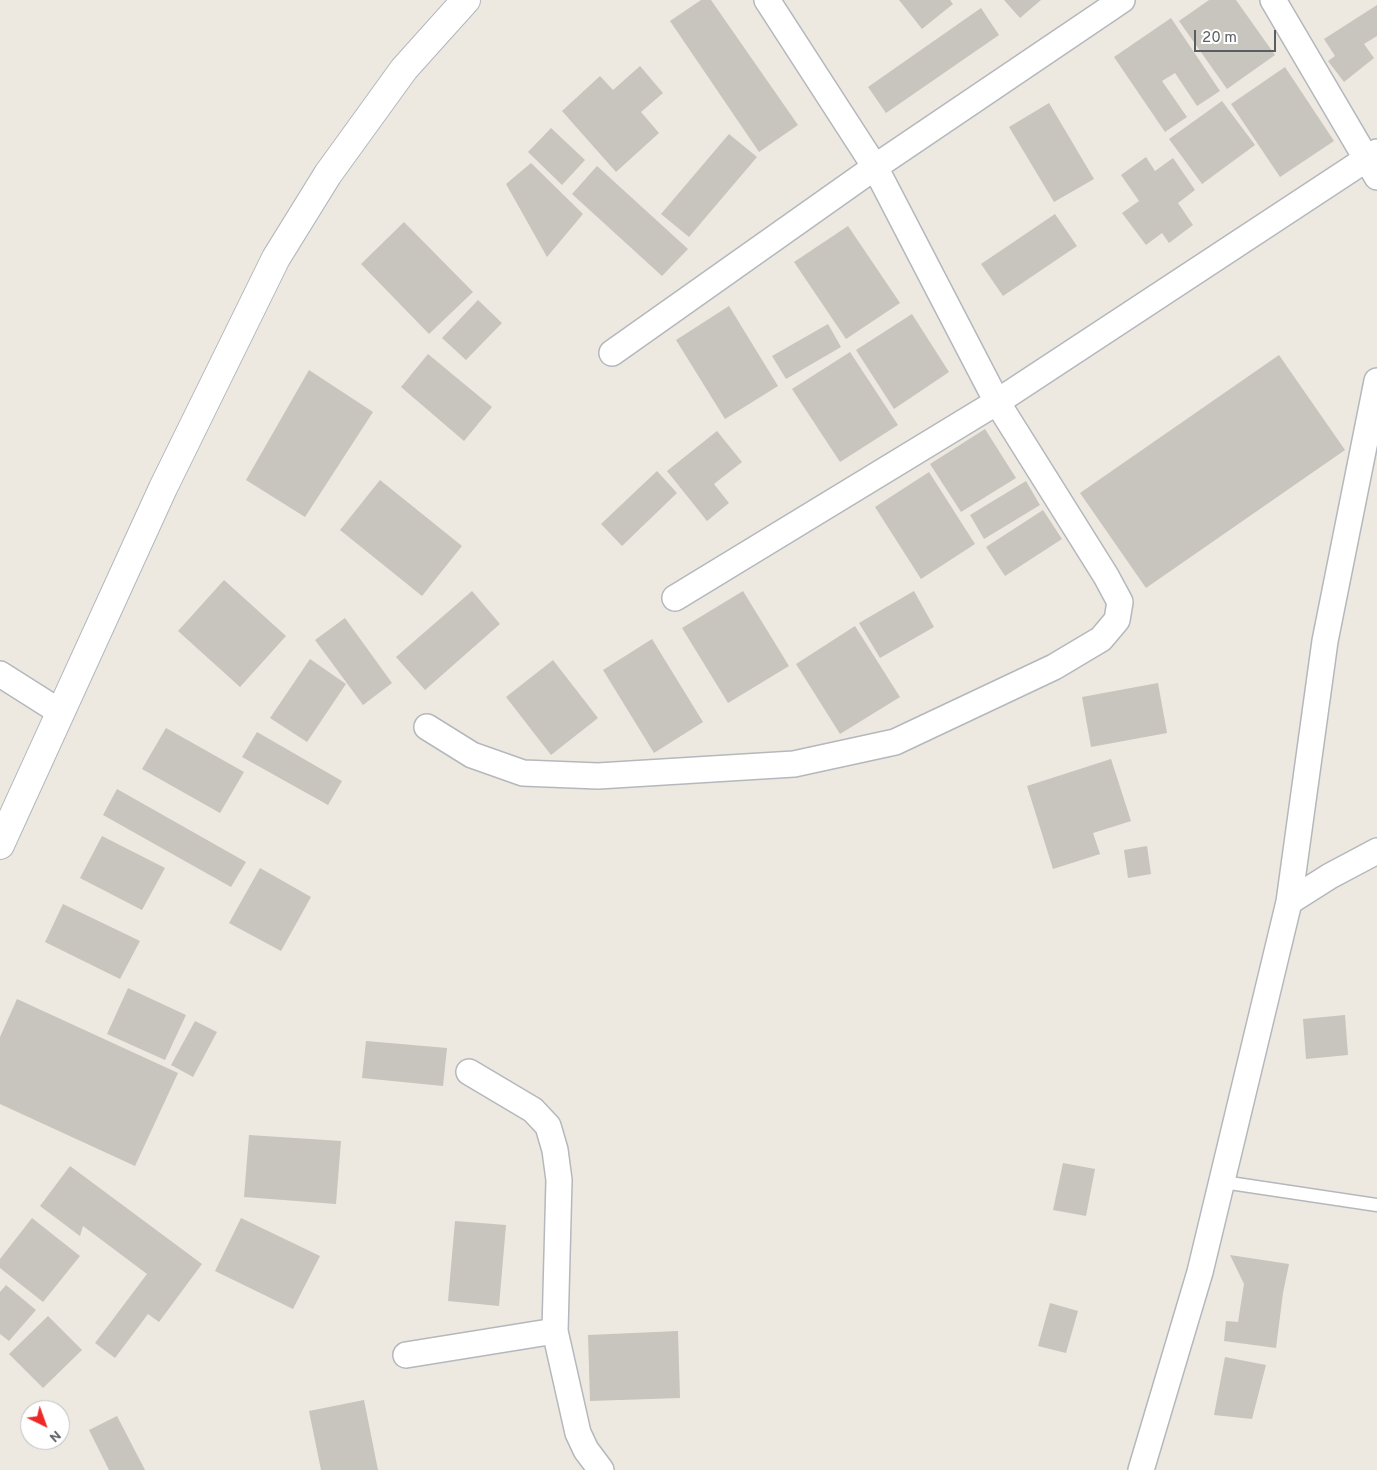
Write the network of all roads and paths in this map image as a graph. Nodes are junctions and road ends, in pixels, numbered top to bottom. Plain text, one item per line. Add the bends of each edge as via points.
1 (466, 0) edge
2 (767, 0) edge
3 (1122, 0) edge
4 (1273, 0) edge
5 (1373, 163) edge
6 (874, 167) junction
7 (612, 353) dead end
8 (1377, 382) edge
9 (997, 402) junction
10 (675, 598) dead end
11 (0, 674) edge
12 (60, 712) junction
13 (427, 727) dead end
14 (0, 845) edge
15 (1377, 851) edge
16 (1289, 902) junction
17 (469, 1072) dead end
18 (1223, 1182) junction
19 (1377, 1205) edge
20 (555, 1331) junction
21 (406, 1355) dead end
22 (600, 1470) edge
23 (1141, 1470) edge

1 - 12 street via 404,69 328,174 276,258 163,488
2 - 6 street
3 - 6 street
4 - 5 street
5 - 9 street
6 - 7 street
6 - 9 street
8 - 16 street via 1326,641
9 - 10 street
9 - 13 street via 1120,602 1116,620 1101,639 1054,667 895,742 794,764 598,776 523,773 472,755
11 - 12 street
12 - 14 street
15 - 16 street
16 - 18 street
17 - 20 street via 532,1110 548,1126 559,1180
18 - 19 lane
18 - 23 street via 1200,1272
20 - 21 street
20 - 22 street via 578,1433

